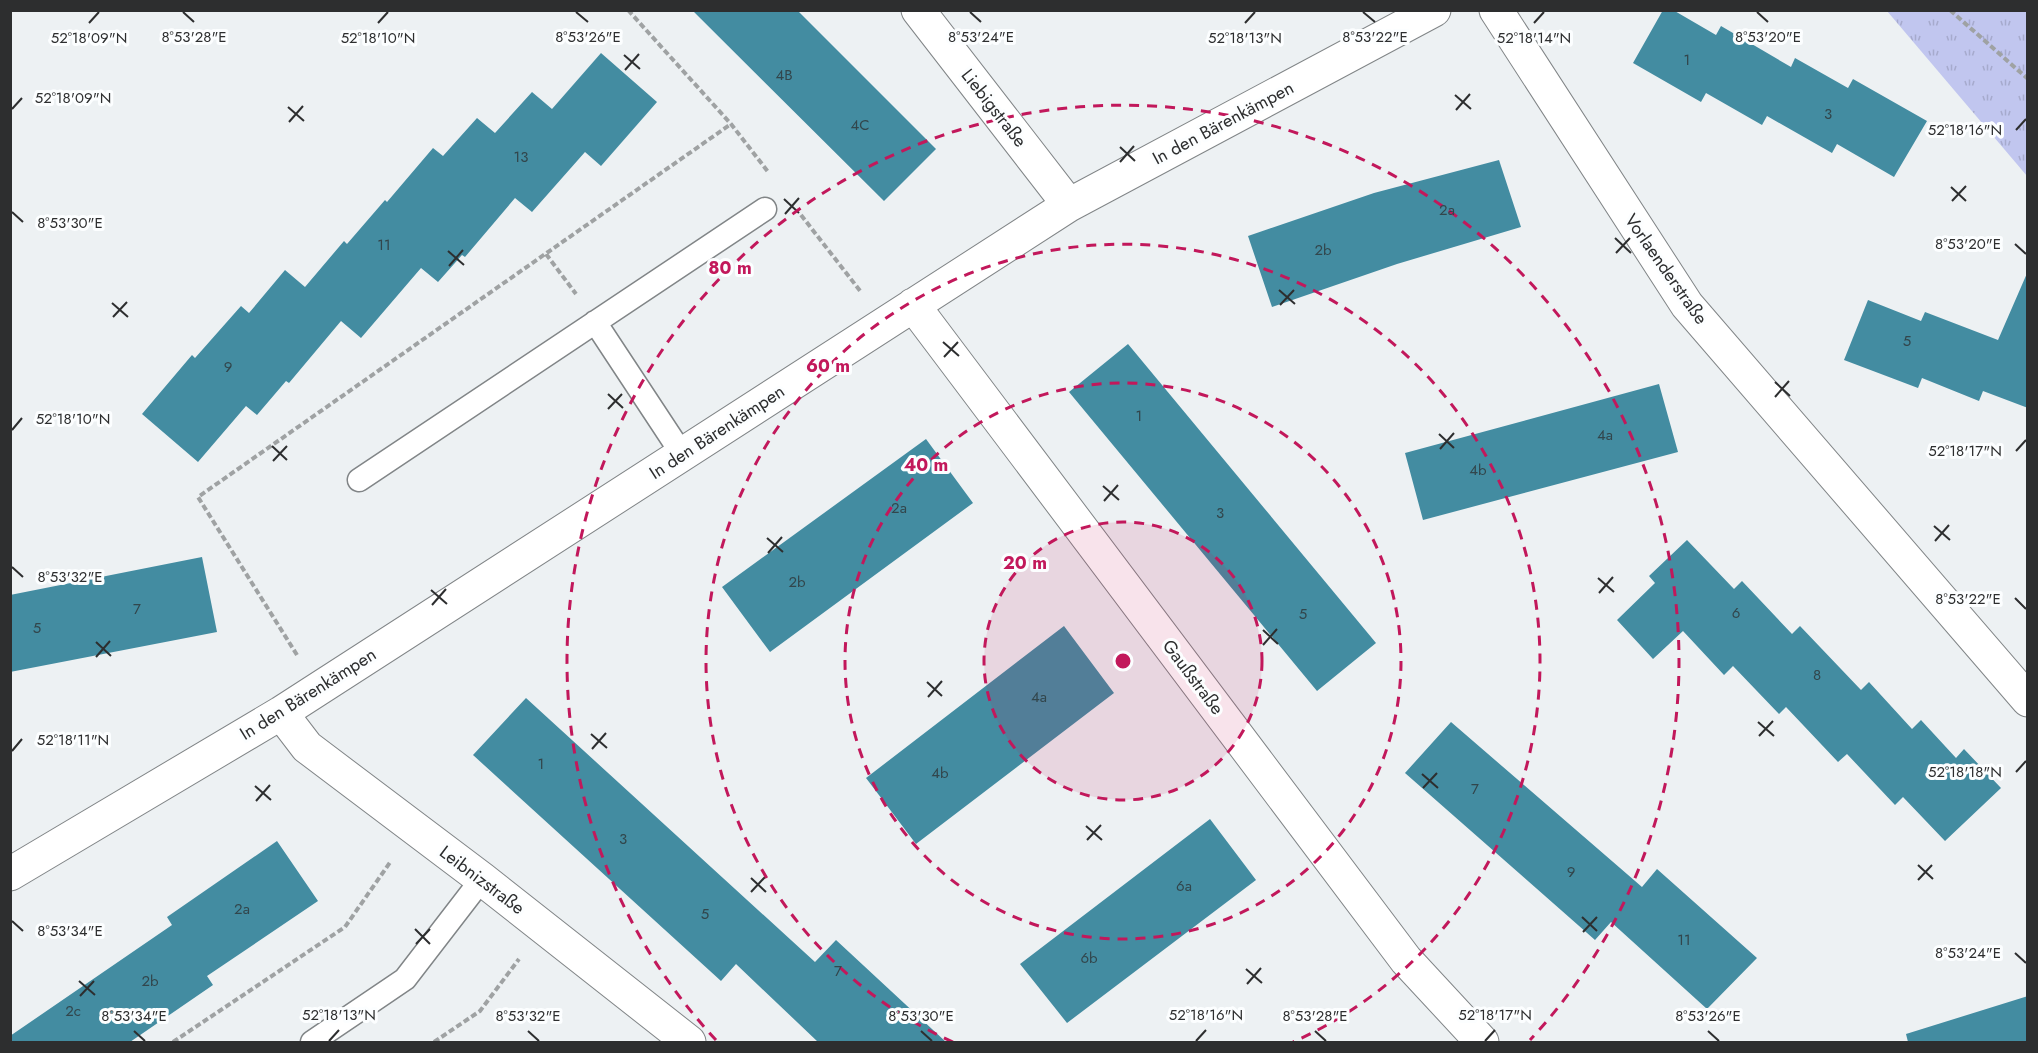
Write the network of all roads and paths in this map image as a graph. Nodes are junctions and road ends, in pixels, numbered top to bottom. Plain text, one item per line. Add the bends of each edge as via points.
1 (628, 10) edge
2 (918, 10) edge
3 (1434, 10) edge
4 (1496, 10) edge
5 (1950, 10) edge
6 (2028, 79) edge
7 (731, 124) junction
8 (772, 177) dead end
9 (1069, 205) junction
10 (765, 210) dead end
11 (800, 213) dead end
12 (546, 254) junction
13 (913, 305) junction
14 (596, 321) junction
15 (885, 324) junction
16 (682, 454) junction
17 (359, 480) dead end
18 (318, 688) junction
19 (2028, 700) edge
20 (281, 713) junction
21 (415, 828) junction
22 (10, 874) edge
23 (482, 879) junction
24 (543, 927) junction
25 (173, 1042) edge
26 (312, 1042) edge
27 (434, 1042) edge
28 (689, 1042) edge
29 (1482, 1042) edge

1 - 7 path
2 - 9 street, Liebigstraße
3 - 9 street, In den Bärenkämpen
4 - 19 street, Vorlaenderstraße via 1687,304
5 - 6 path
7 - 8 path
7 - 12 path
9 - 13 street, In den Bärenkämpen
10 - 14 lane
11 - 15 path
12 - 14 path
12 - 18 path via 198,497
13 - 15 street, In den Bärenkämpen
13 - 29 street, Gaußstraße via 1406,960
14 - 16 lane
14 - 17 lane
15 - 16 street, In den Bärenkämpen
16 - 18 street, In den Bärenkämpen
18 - 20 street, In den Bärenkämpen
20 - 21 street, Leibnizstraße via 307,747
20 - 22 street, In den Bärenkämpen
21 - 23 street, Leibnizstraße
21 - 25 path via 345,927
23 - 24 street, Leibnizstraße
23 - 26 lane via 405,979
24 - 27 path via 480,1011
24 - 28 street, Leibnizstraße

